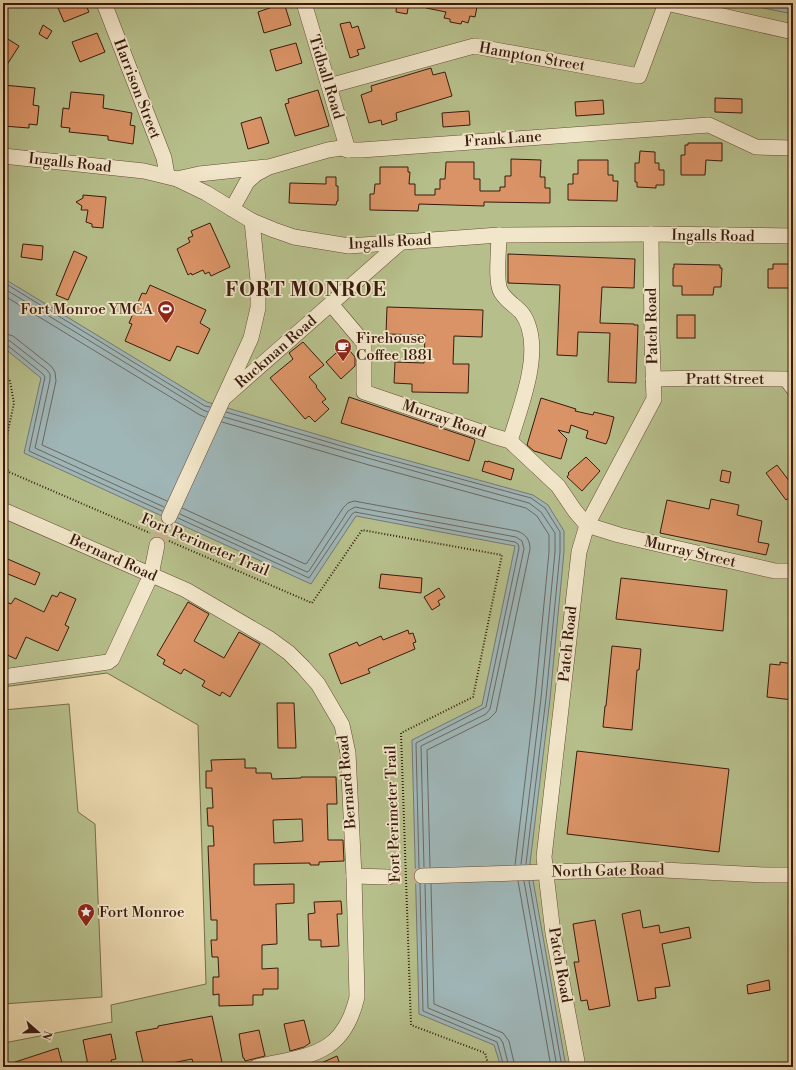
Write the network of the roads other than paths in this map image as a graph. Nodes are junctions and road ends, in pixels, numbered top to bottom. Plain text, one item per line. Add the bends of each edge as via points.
1 (104, 3) edge
2 (304, 3) edge
3 (666, 3) edge
4 (793, 32) edge
5 (329, 86) junction
6 (793, 148) edge
7 (348, 150) junction
8 (3, 156) edge
9 (269, 167) junction
10 (172, 177) junction
11 (232, 209) junction
12 (252, 221) junction
13 (652, 234) junction
14 (499, 235) junction
15 (793, 236) edge
16 (401, 242) junction
17 (331, 304) junction
18 (251, 338) junction
19 (271, 358) junction
20 (653, 379) junction
21 (793, 388) edge
22 (222, 399) junction
23 (510, 441) junction
24 (3, 510) edge
25 (169, 517) tunnel mouth
26 (587, 526) junction
27 (160, 540) tunnel mouth
28 (793, 568) edge
29 (151, 575) junction
30 (3, 677) edge
31 (540, 872) junction
32 (793, 874) edge
33 (354, 876) junction
34 (422, 876) tunnel mouth
35 (388, 877) tunnel mouth
36 (256, 1067) edge
37 (578, 1067) edge

1 - 10 street, Harrison Street
2 - 5 street, Tidball Road
3 - 4 street
3 - 5 street, Hampton Street via 639,76 474,46
5 - 7 street, Tidball Road
6 - 7 street, Frank Lane via 756,147 709,125
7 - 9 street, Frank Lane via 328,150
8 - 10 street, Ingalls Road via 144,171
9 - 10 street
9 - 11 street, Frank Lane via 247,182
10 - 11 street, Ingalls Road
11 - 12 street, Ingalls Road
12 - 16 street, Ingalls Road via 294,236 349,246
12 - 18 street, Ruckman Road via 258,308
13 - 14 street, Ingalls Road
13 - 15 street, Ingalls Road
13 - 20 street, Patch Road
14 - 16 street, Ingalls Road
14 - 23 street via 499,288 525,316 531,337 529,382
16 - 17 street, Ruckman Road
17 - 19 street, Ruckman Road
17 - 23 street, Murray Road via 364,343 364,392
18 - 19 street via 256,354 262,358
18 - 22 street, Ruckman Road
19 - 22 street, Ruckman Road
20 - 21 street, Pratt Street via 786,379
20 - 26 street, Patch Road via 654,399
22 - 25 street, Ruckman Road
23 - 26 street, Murray Road via 558,486
24 - 29 street, Bernard Road
26 - 28 street, Murray Street via 775,571
26 - 31 street, Patch Road via 579,552 544,857
27 - 29 street
29 - 30 street via 112,659 108,662
29 - 33 street, Bernard Road via 186,590 270,639 289,653 318,684 342,725 348,753
31 - 32 street, North Gate Road via 643,869
31 - 34 street, North Gate Road
31 - 37 street, Patch Road
33 - 35 street
33 - 36 street, Bernard Road via 357,997 353,1013 332,1044 320,1051

